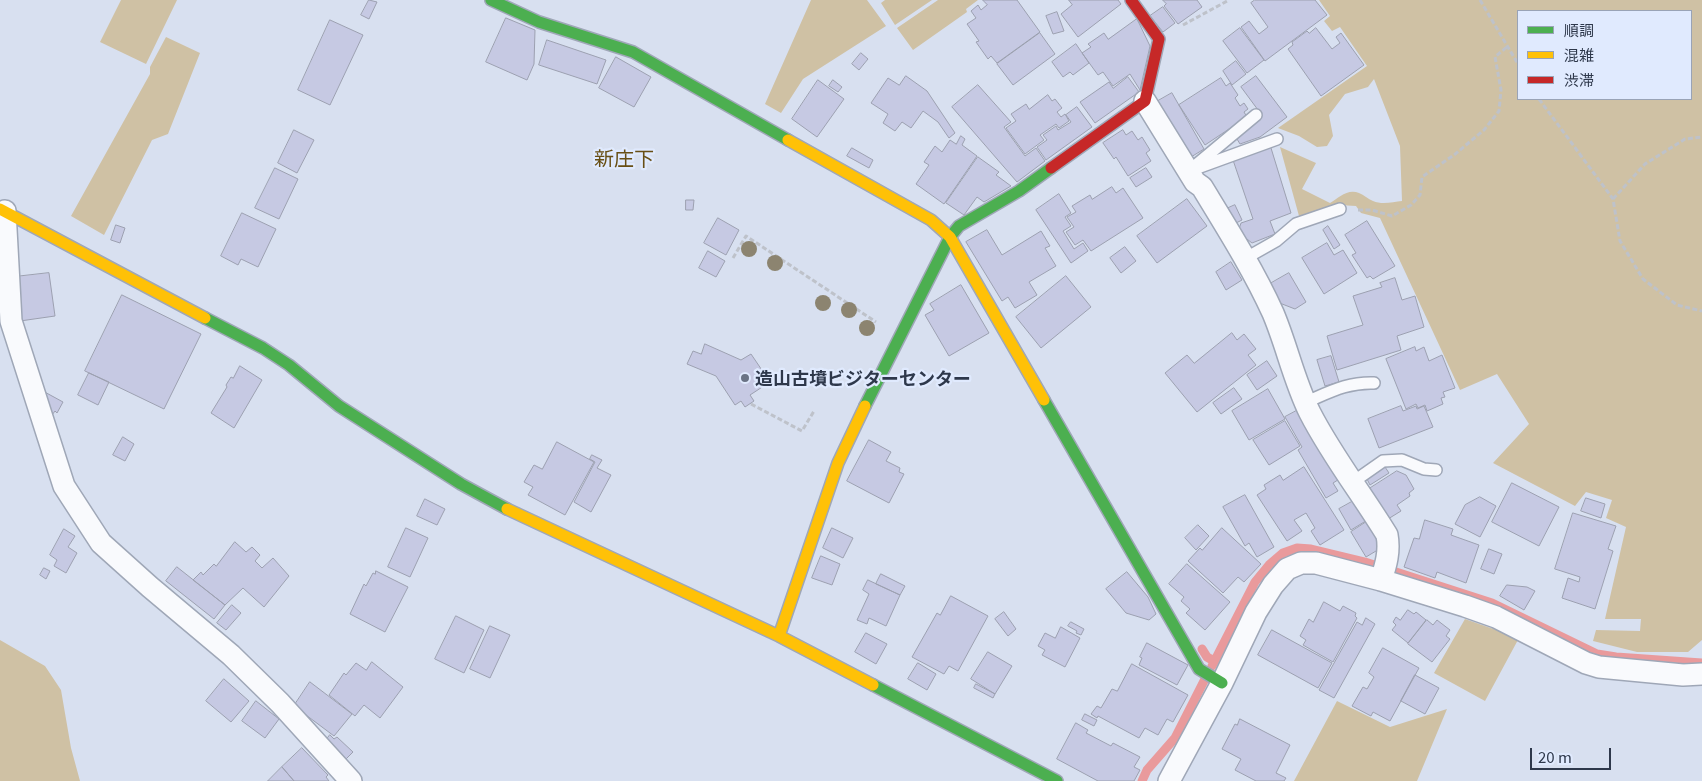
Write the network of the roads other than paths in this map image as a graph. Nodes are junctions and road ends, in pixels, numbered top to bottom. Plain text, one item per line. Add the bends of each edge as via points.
1 (491, 0) edge
2 (1131, 0) edge
3 (1145, 101) junction
4 (1256, 115) dead end
5 (1277, 139) dead end
6 (1189, 171) junction
7 (1340, 209) road end
8 (3, 210) edge
9 (955, 232) junction
10 (1246, 258) junction
11 (1374, 383) dead end
12 (1306, 402) junction
13 (1436, 470) dead end
14 (1353, 482) junction
15 (1383, 572) junction
16 (779, 636) junction
17 (1702, 674) edge
18 (1219, 681) junction
19 (351, 781) edge
20 (1057, 781) edge
21 (1169, 781) edge

1 - 9 street via 539,22 633,52
2 - 3 street via 1159,40
3 - 6 street
3 - 9 street via 1019,191
4 - 6 lane
5 - 6 lane
6 - 10 street
7 - 10 lane via 1296,224 1276,241
8 - 16 street via 262,348 339,406 460,484
8 - 19 street via 11,321 64,486 101,542 231,655
9 - 16 street via 899,337 838,463
9 - 18 street via 1199,668
10 - 12 street via 1273,314
11 - 12 lane via 1351,384
12 - 14 street via 1324,438
13 - 14 lane via 1402,460 1383,461
14 - 15 street via 1387,535
15 - 17 street via 1496,617 1586,663 1599,667
15 - 18 street via 1316,562 1301,563 1287,570 1256,612
16 - 20 street
18 - 21 street

